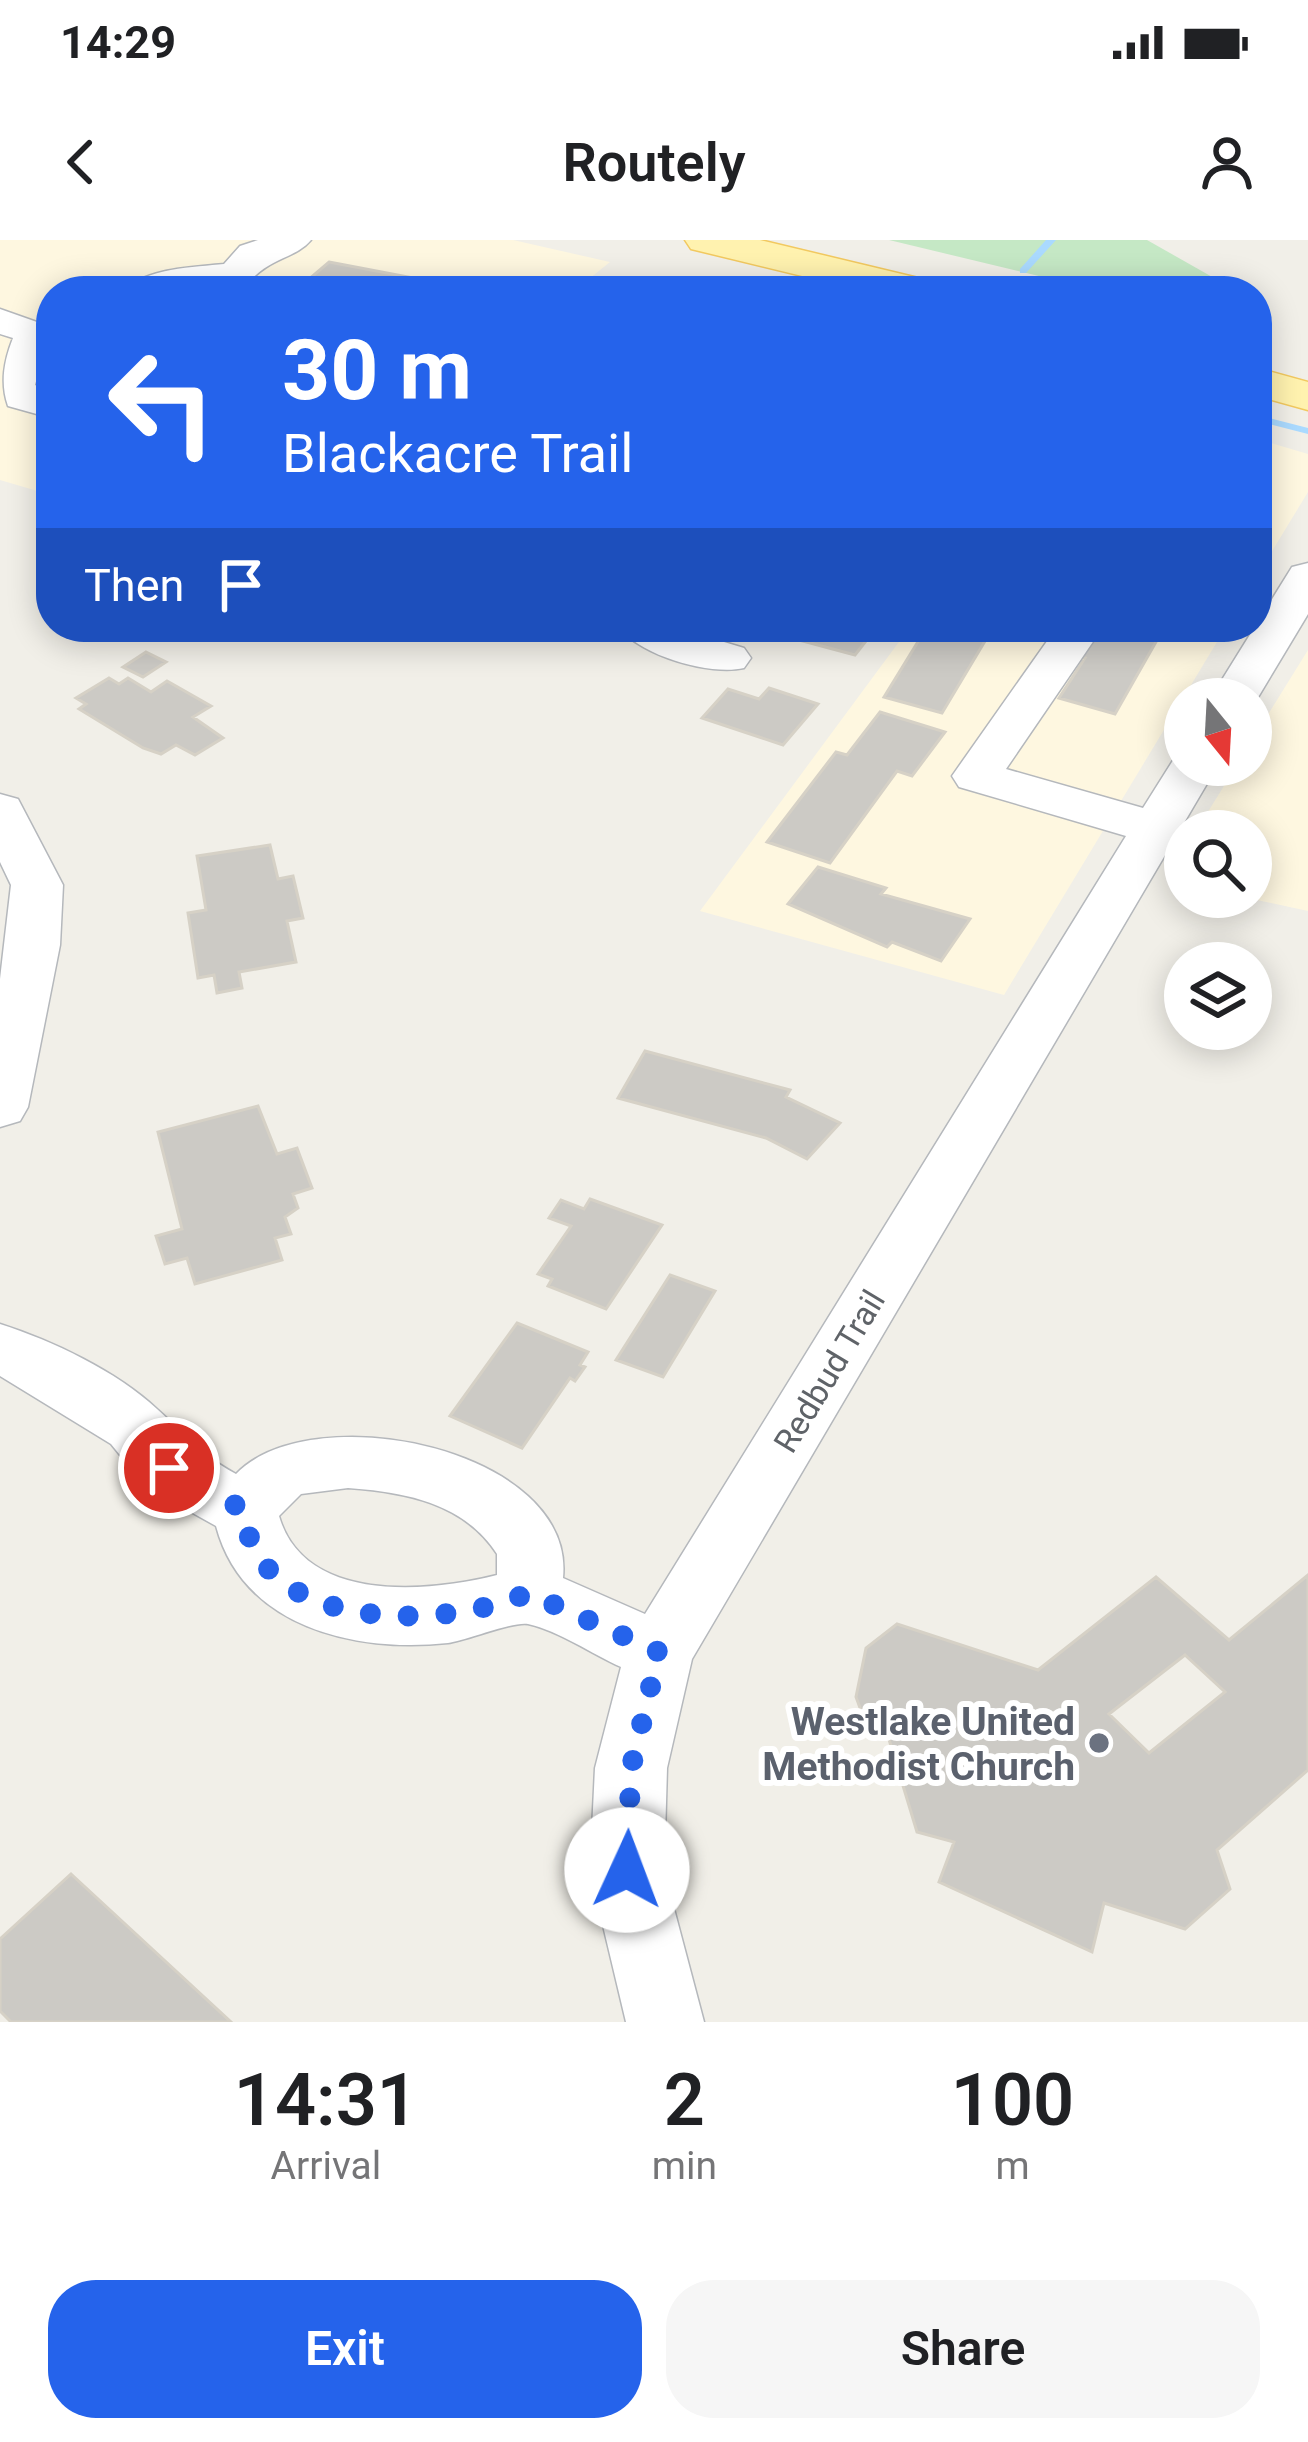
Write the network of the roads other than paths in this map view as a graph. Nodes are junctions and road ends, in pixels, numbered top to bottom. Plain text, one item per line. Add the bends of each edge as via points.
1 (293, 240) edge
2 (706, 240) edge
3 (244, 265) edge
4 (202, 276) edge
5 (835, 276) edge
6 (29, 327) edge
7 (1272, 386) edge
8 (1308, 396) edge
9 (36, 402) edge
10 (1272, 577) edge
11 (1305, 581) edge
12 (670, 642) edge
13 (1070, 642) edge
14 (1289, 645) edge
15 (728, 658) dead end
16 (1255, 678) edge
17 (1181, 786) edge
18 (0, 810) edge
19 (1156, 828) junction
20 (0, 1107) edge
21 (0, 1348) edge
22 (244, 1510) junction
23 (528, 1593) junction
24 (659, 1652) junction
25 (665, 2022) edge

1 - 3 street
2 - 5 main road
3 - 4 street
6 - 9 street via 15,385
7 - 8 main road
10 - 11 street
11 - 14 street
12 - 15 street
13 - 19 street via 976,776
14 - 16 street
17 - 19 street, Redbud Trail
18 - 20 street via 37,885 34,945
19 - 24 street, Redbud Trail
21 - 22 street via 70,1383 134,1426 169,1468
22 - 23 street via 246,1535 277,1580 328,1606 442,1616
22 - 23 street via 281,1472 389,1462 449,1480 511,1519 531,1550
23 - 24 street
24 - 25 street, Redbud Trail via 631,1768 627,1870

